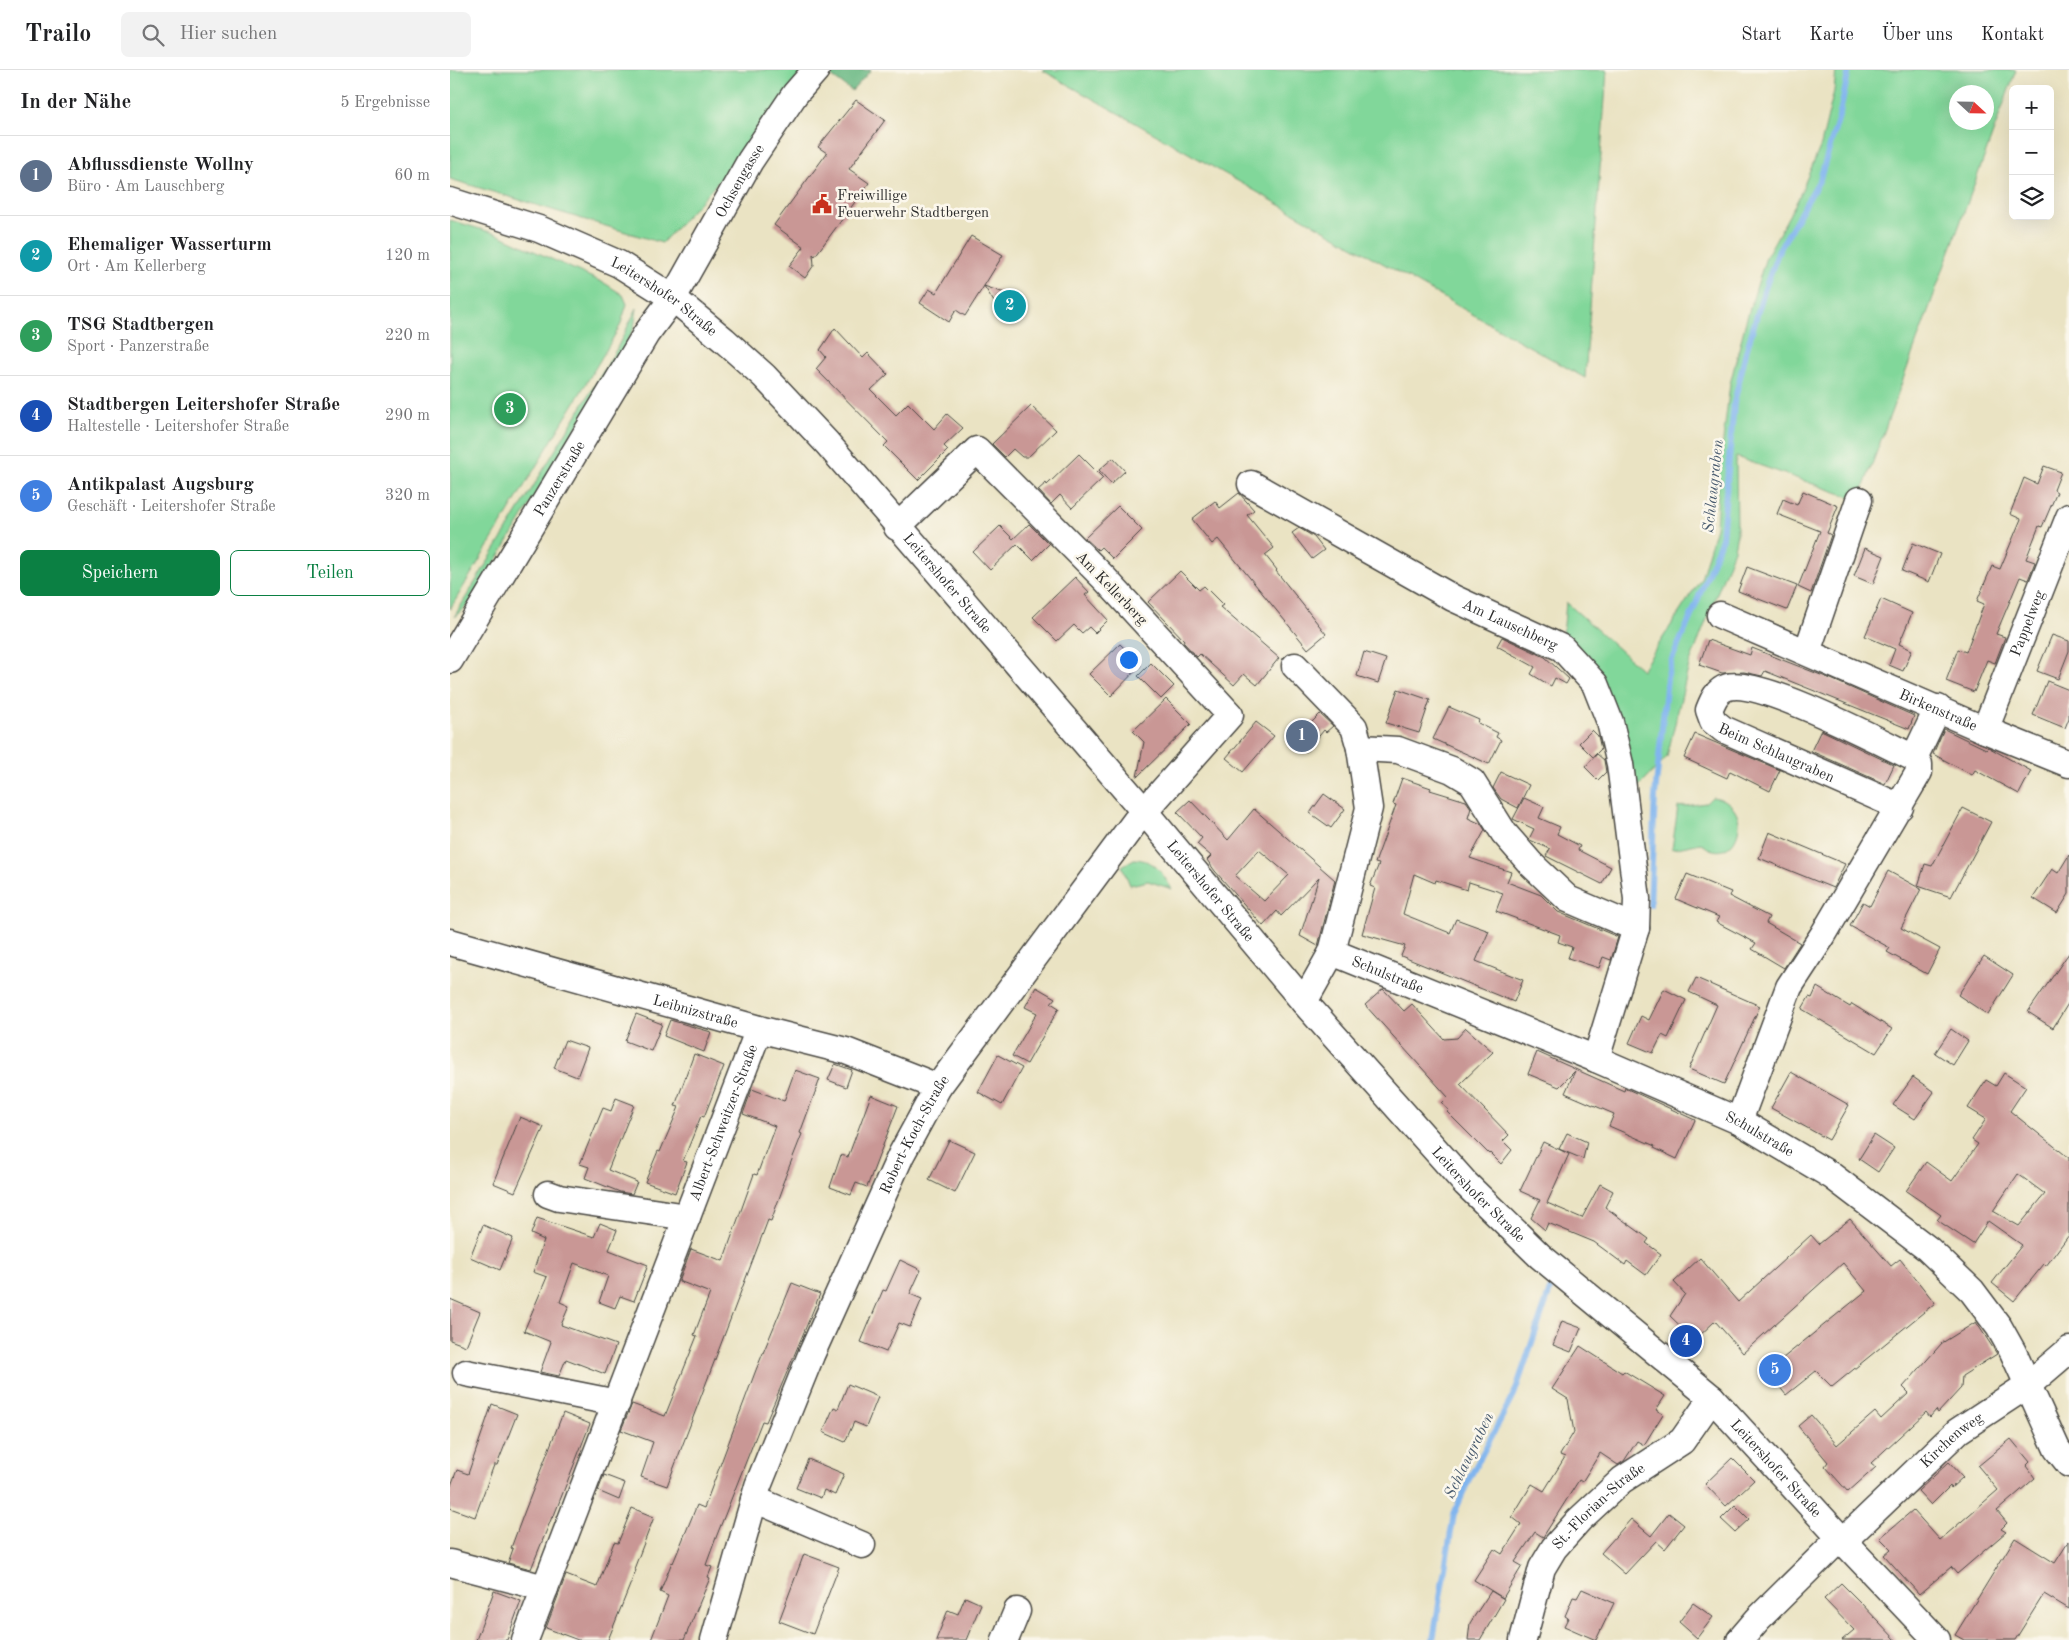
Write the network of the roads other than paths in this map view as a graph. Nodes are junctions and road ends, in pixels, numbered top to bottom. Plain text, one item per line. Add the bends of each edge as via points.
1 (816, 70) edge
2 (450, 201) edge
3 (673, 298) junction
4 (1251, 484) dead end
5 (1859, 500) dead end
6 (2069, 517) edge
7 (897, 526) junction
8 (1720, 615) dead end
9 (1807, 652) junction
10 (450, 660) edge
11 (1295, 666) dead end
12 (1938, 708) junction
13 (1985, 730) junction
14 (1360, 748) junction
15 (1917, 761) junction
16 (2069, 764) edge
17 (1900, 807) junction
18 (1144, 811) junction
19 (1636, 928) junction
20 (450, 942) edge
21 (1332, 952) junction
22 (1304, 1002) junction
23 (759, 1030) junction
24 (1596, 1060) junction
25 (938, 1087) junction
26 (1740, 1121) junction
27 (548, 1194) dead end
28 (687, 1218) junction
29 (2069, 1350) edge
30 (466, 1373) dead end
31 (2028, 1385) junction
32 (1712, 1398) junction
33 (617, 1403) junction
34 (2069, 1464) edge
35 (754, 1499) junction
36 (1843, 1541) junction
37 (862, 1545) dead end
38 (450, 1563) edge
39 (545, 1588) junction
40 (1017, 1610) dead end
41 (525, 1640) edge
42 (714, 1640) edge
43 (1005, 1640) edge
44 (1523, 1640) edge
45 (1740, 1640) edge
46 (1937, 1640) edge

1 - 3 street, Ochsengasse via 795,94 750,161
2 - 3 street, Leitershofer Straße via 539,229 619,264
3 - 7 street, Leitershofer Straße via 764,376 827,443
3 - 10 street, Panzerstraße via 646,334
4 - 19 street, Am Lauschberg via 1453,598 1562,648 1595,684 1610,722 1620,764 1637,900
5 - 9 street
6 - 13 street, Pappelweg
7 - 18 street, Leitershofer Straße
7 - 18 street, Am Kellerberg via 977,450 1105,579 1230,715
8 - 9 street, Birkenstraße
9 - 12 street, Birkenstraße
11 - 14 street via 1354,726
12 - 13 street, Birkenstraße
12 - 15 street
13 - 16 street, Birkenstraße
14 - 19 street via 1398,750 1452,770 1472,782 1504,833 1568,899
14 - 21 street via 1369,808
15 - 17 street via 1920,772
15 - 17 street, Beim Schlaugraben via 1818,712 1768,693 1729,686 1715,697 1710,710 1713,721 1723,729
17 - 26 street via 1790,987
18 - 22 street, Leitershofer Straße
18 - 25 street, Robert-Koch-Straße
19 - 24 street, Am Lauschberg
20 - 23 street, Leibnizstraße
21 - 22 street
21 - 24 street, Schulstraße
22 - 32 street, Leitershofer Straße via 1466,1184 1545,1260
23 - 25 street, Leibnizstraße via 846,1051
23 - 28 street, Albert-Schweitzer-Straße
24 - 26 street, Schulstraße
25 - 35 street, Robert-Koch-Straße via 901,1155 850,1266
26 - 31 street, Schulstraße via 1832,1176 1928,1249 1972,1291 1999,1327
27 - 28 street, Albert-Schweitzer-Straße
28 - 33 street, Albert-Schweitzer-Straße
29 - 31 street, Kirchenweg
30 - 33 street
31 - 34 street, Schulstraße via 2057,1449
31 - 36 street, Kirchenweg via 1958,1431
32 - 36 street, Leitershofer Straße
32 - 44 street, St.-Florian-Straße via 1682,1441 1622,1480 1554,1548 1542,1568
33 - 39 street, Albert-Schweitzer-Straße
35 - 37 street
35 - 42 street, Robert-Koch-Straße
36 - 45 street via 1832,1546
36 - 46 street, Leitershofer Straße
38 - 39 street
39 - 41 street, Albert-Schweitzer-Straße
40 - 43 street

